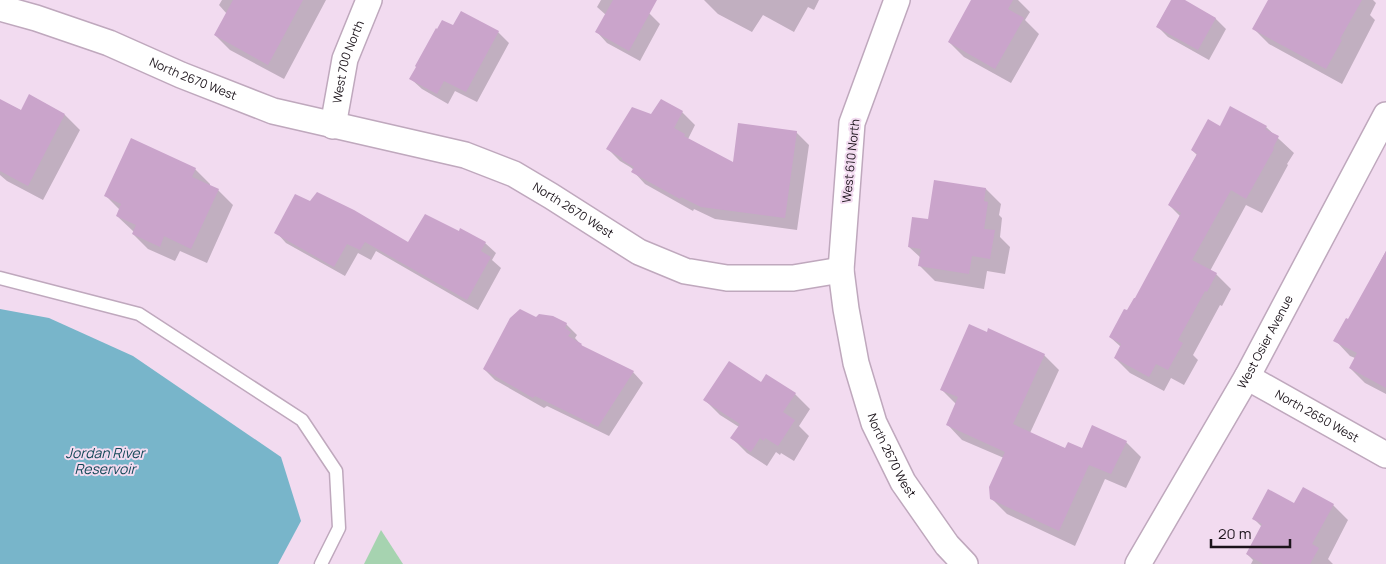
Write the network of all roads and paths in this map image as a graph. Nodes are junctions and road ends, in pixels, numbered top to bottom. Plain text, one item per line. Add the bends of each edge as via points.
1 (369, 0) edge
2 (897, 0) edge
3 (0, 8) edge
4 (1386, 115) edge
5 (333, 126) junction
6 (841, 270) junction
7 (0, 278) edge
8 (1247, 377) junction
9 (1386, 455) edge
10 (321, 564) edge
11 (964, 564) edge
12 (1138, 564) edge

1 - 5 street, West 700 North via 345,59
2 - 6 street, West 610 North via 852,123
3 - 5 street, North 2670 West via 109,43 181,76 273,111
4 - 8 street, West Osier Avenue
5 - 6 street, North 2670 West via 465,155 514,174 639,252 685,271 726,278 794,278
6 - 11 street, North 2670 West via 856,363 874,423 903,482
7 - 10 lane via 139,314 302,420 336,471 339,528
8 - 9 street, North 2650 West
8 - 12 street, West Osier Avenue

